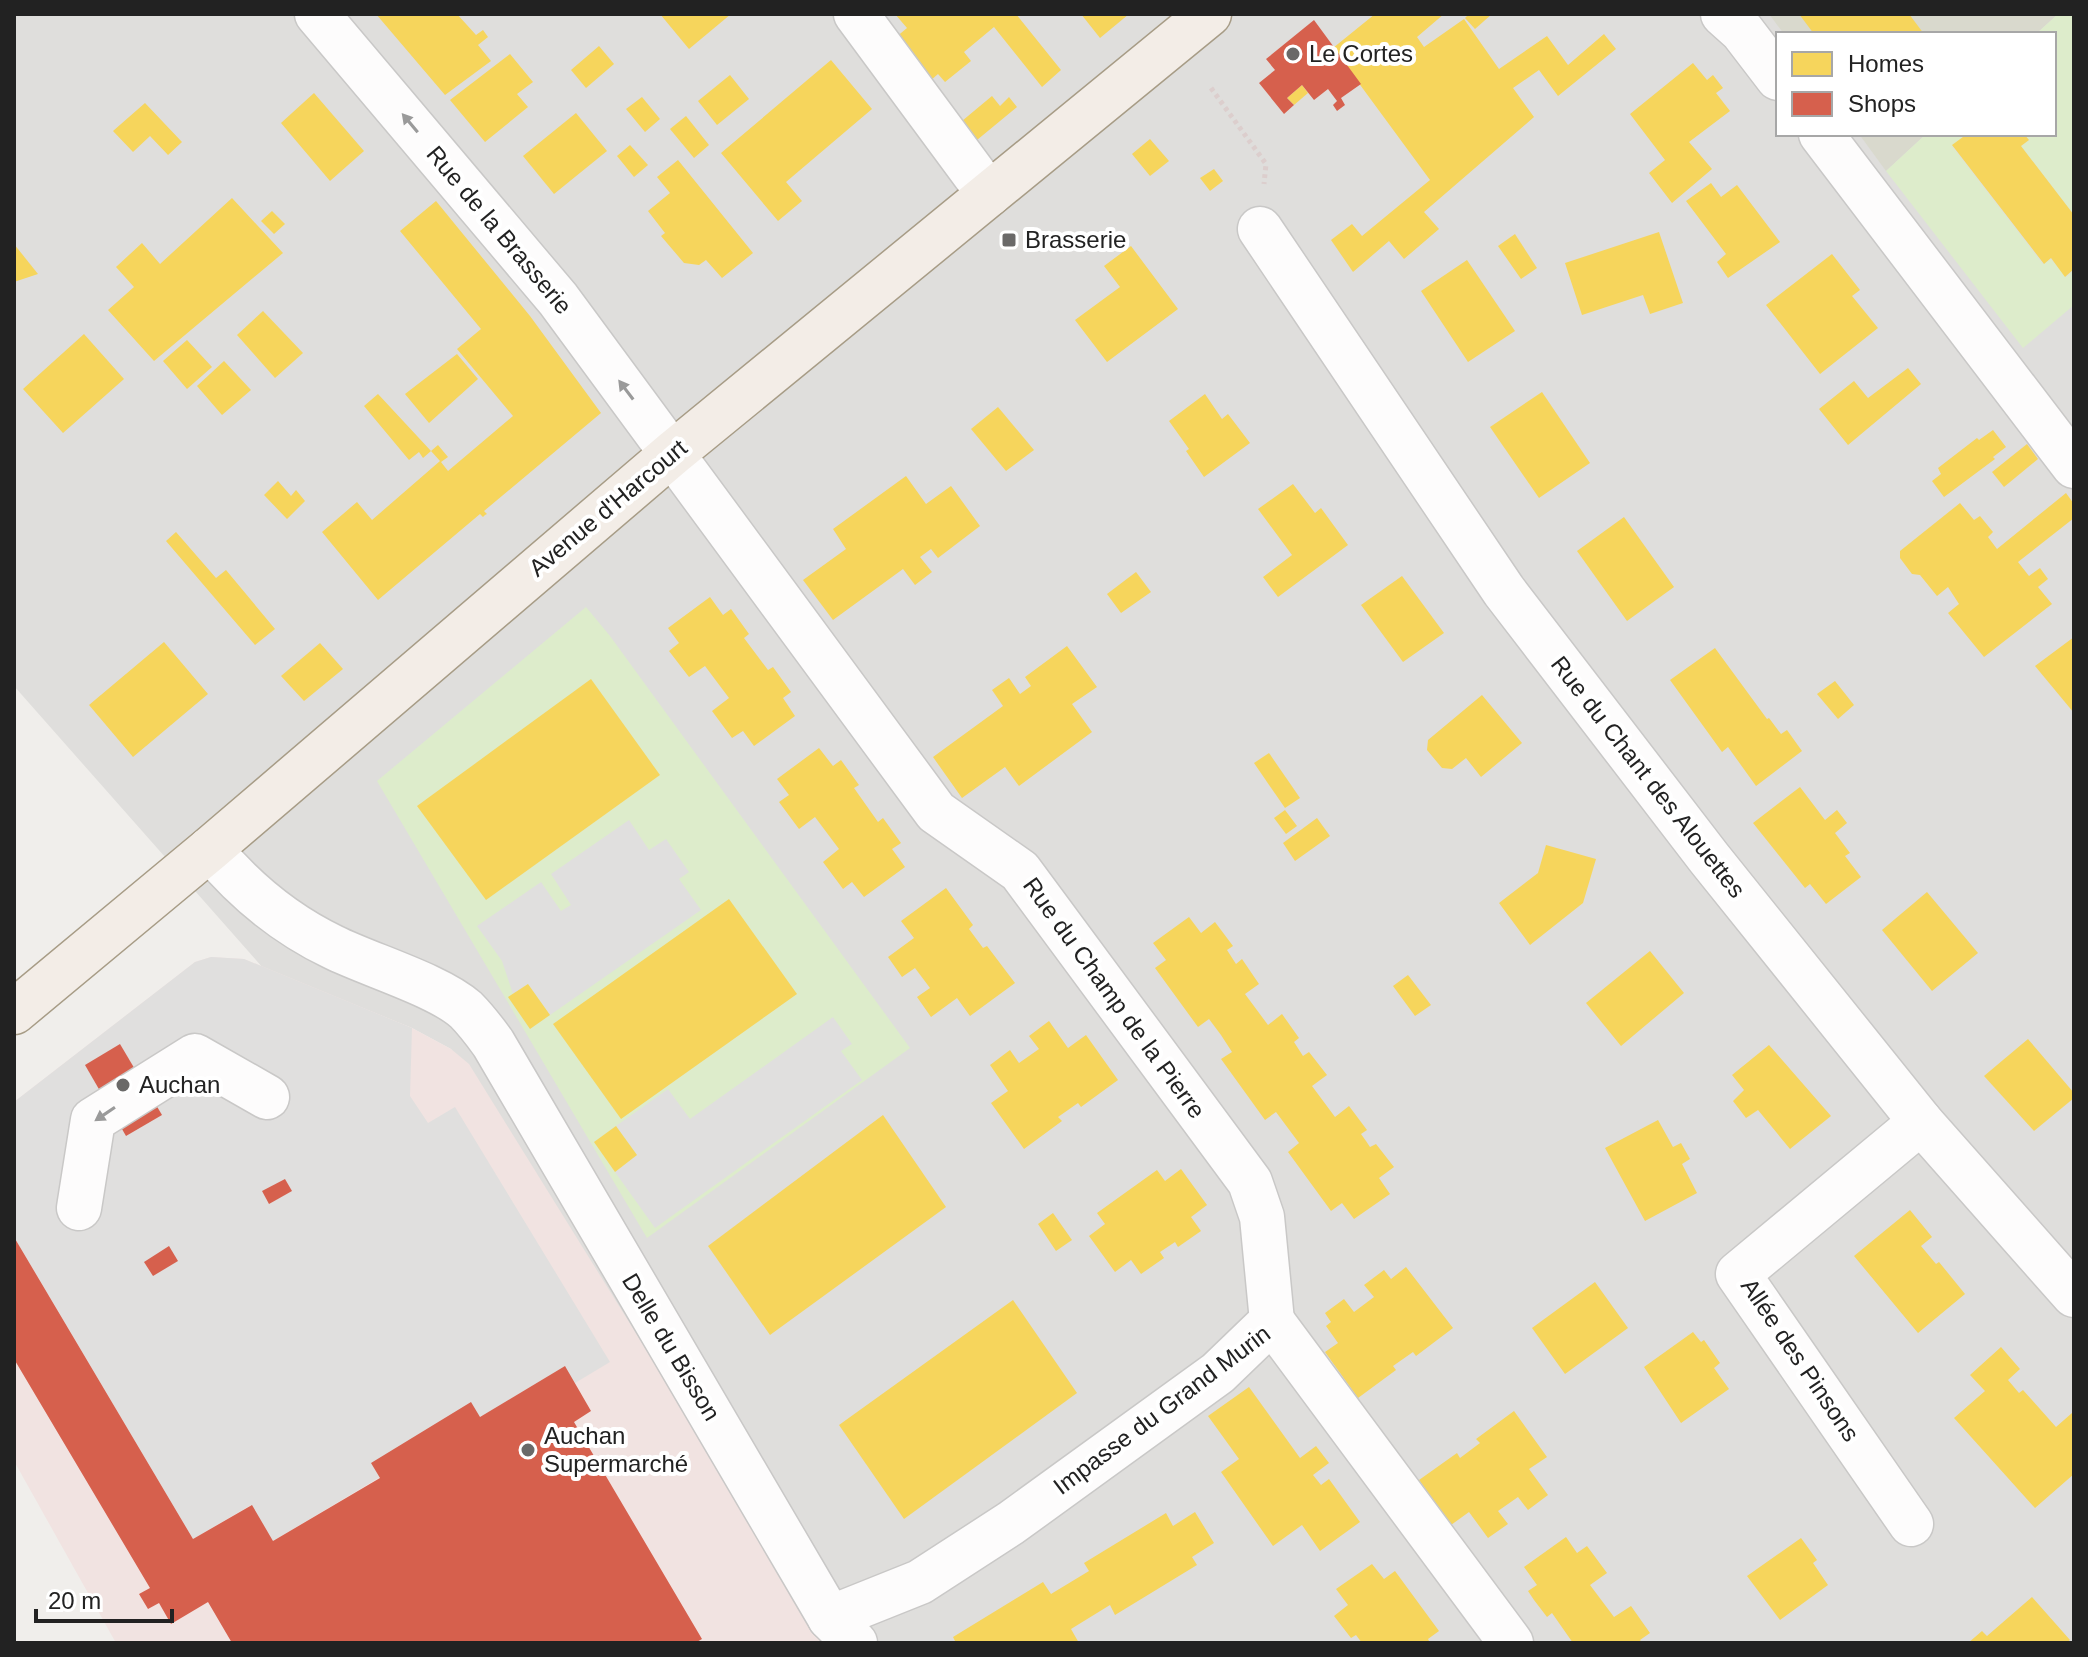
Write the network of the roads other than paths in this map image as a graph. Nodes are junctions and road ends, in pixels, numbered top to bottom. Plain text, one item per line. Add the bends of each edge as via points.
1 (317, 14) edge
2 (856, 14) edge
3 (1209, 14) edge
4 (1723, 14) edge
5 (1776, 75) edge
6 (1823, 136) edge
7 (989, 194) junction
8 (1260, 229) road end
9 (673, 453) junction
10 (2074, 466) edge
11 (210, 849) junction
12 (14, 1012) edge
13 (267, 1097) dead end
14 (1921, 1122) junction
15 (79, 1208) dead end
16 (2074, 1295) edge
17 (1272, 1321) junction
18 (1911, 1524) dead end
19 (836, 1635) edge
20 (1511, 1643) edge

9 -> 1 street, Rue de la Brasserie via 558,299
2 - 7 street
3 - 7 main road, Avenue d'Harcourt
4 - 5 street
6 - 10 street
7 - 9 main road, Avenue d'Harcourt
8 - 14 street, Rue du Chant des Alouettes via 1504,591
9 - 11 main road, Avenue d'Harcourt
9 - 17 street, Rue du Champ de la Pierre via 936,812 1020,871 1250,1182 1262,1217
11 - 12 main road, Avenue d'Harcourt
11 - 19 street, Delle du Bisson via 234,879 291,923 464,1008 493,1043
13 -> 15 street via 195,1056 93,1120
14 - 16 street, Rue du Chant des Alouettes
14 - 18 street, Allée des Pinsons via 1738,1274
17 - 19 street, Impasse du Grand Murin via 1218,1373 1011,1523
17 - 20 street, Impasse du Grand Murin

